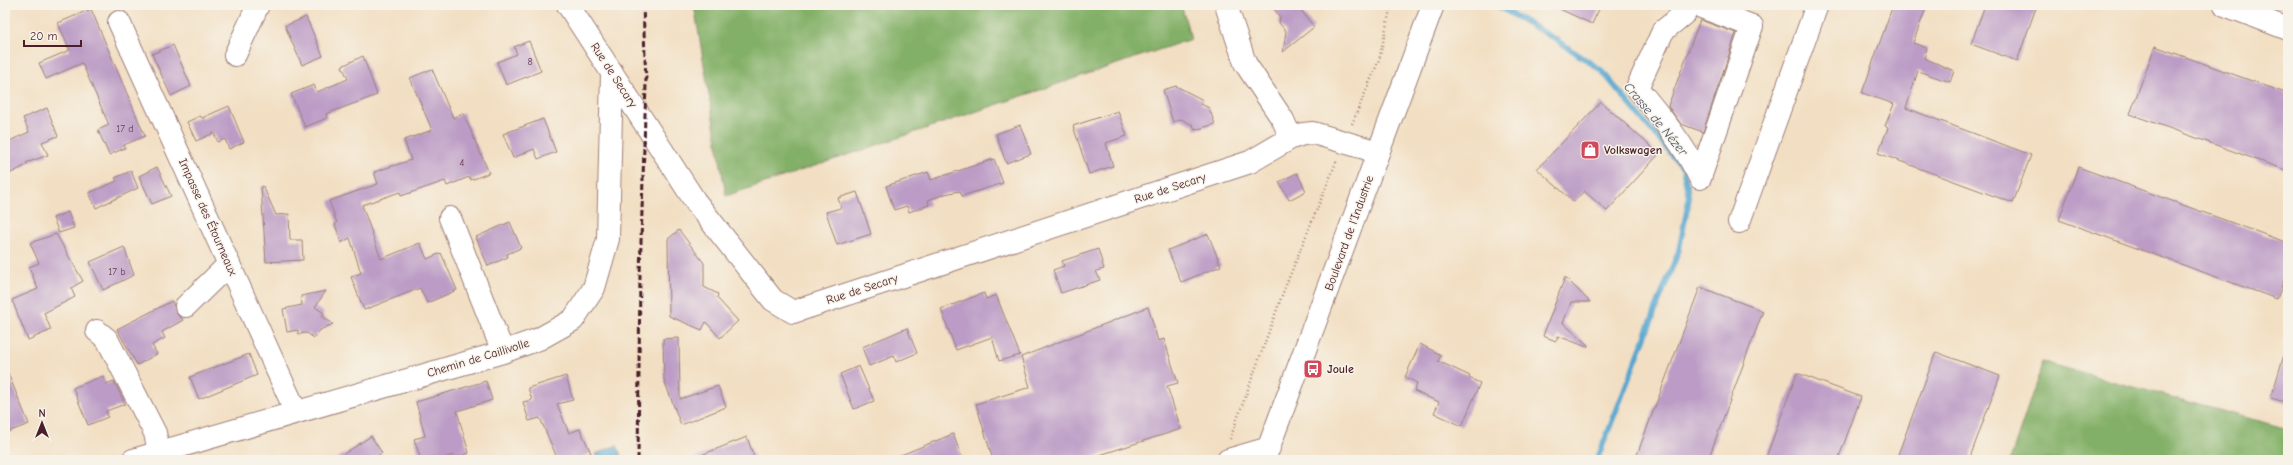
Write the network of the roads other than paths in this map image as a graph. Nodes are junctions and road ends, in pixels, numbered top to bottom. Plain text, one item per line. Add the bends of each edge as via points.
1 (258, 5) edge
2 (568, 5) edge
3 (1226, 5) edge
4 (1433, 5) edge
5 (1688, 5) edge
6 (1696, 5) edge
7 (1817, 5) edge
8 (2225, 5) edge
9 (119, 22) dead end
10 (2288, 29) edge
11 (235, 55) dead end
12 (612, 72) junction
13 (1291, 138) junction
14 (1378, 152) junction
15 (450, 218) dead end
16 (1739, 222) dead end
17 (229, 264) junction
18 (186, 306) dead end
19 (97, 331) dead end
20 (503, 352) junction
21 (296, 412) junction
22 (159, 452) junction
23 (1228, 453) edge
24 (1266, 454) edge
25 (133, 460) edge

1 - 11 street
2 - 12 street, Rue de Secary
3 - 13 street via 1245,63 1283,120
4 - 14 street, Boulevard de l'Industrie
5 - 6 street via 1685,13 1663,31 1637,88 1674,135 1700,178 1752,26
7 - 16 street
8 - 10 street
9 - 17 street, Impasse des Étourneaux
12 - 13 street, Rue de Secary via 695,201 773,300 794,312 1250,162
12 - 20 street, Chemin de Caillivolle via 608,239 594,288 573,320 540,339
13 - 14 street, Rue de Secary via 1313,133
14 - 24 street, Boulevard de l'Industrie
15 - 20 street
17 - 18 street
17 - 21 street, Impasse des Étourneaux
19 - 22 street via 107,339 118,359 155,432
20 - 21 street, Chemin de Caillivolle
21 - 22 street, Chemin de Caillivolle
22 - 25 street, Chemin de Caillivolle
23 - 24 street

